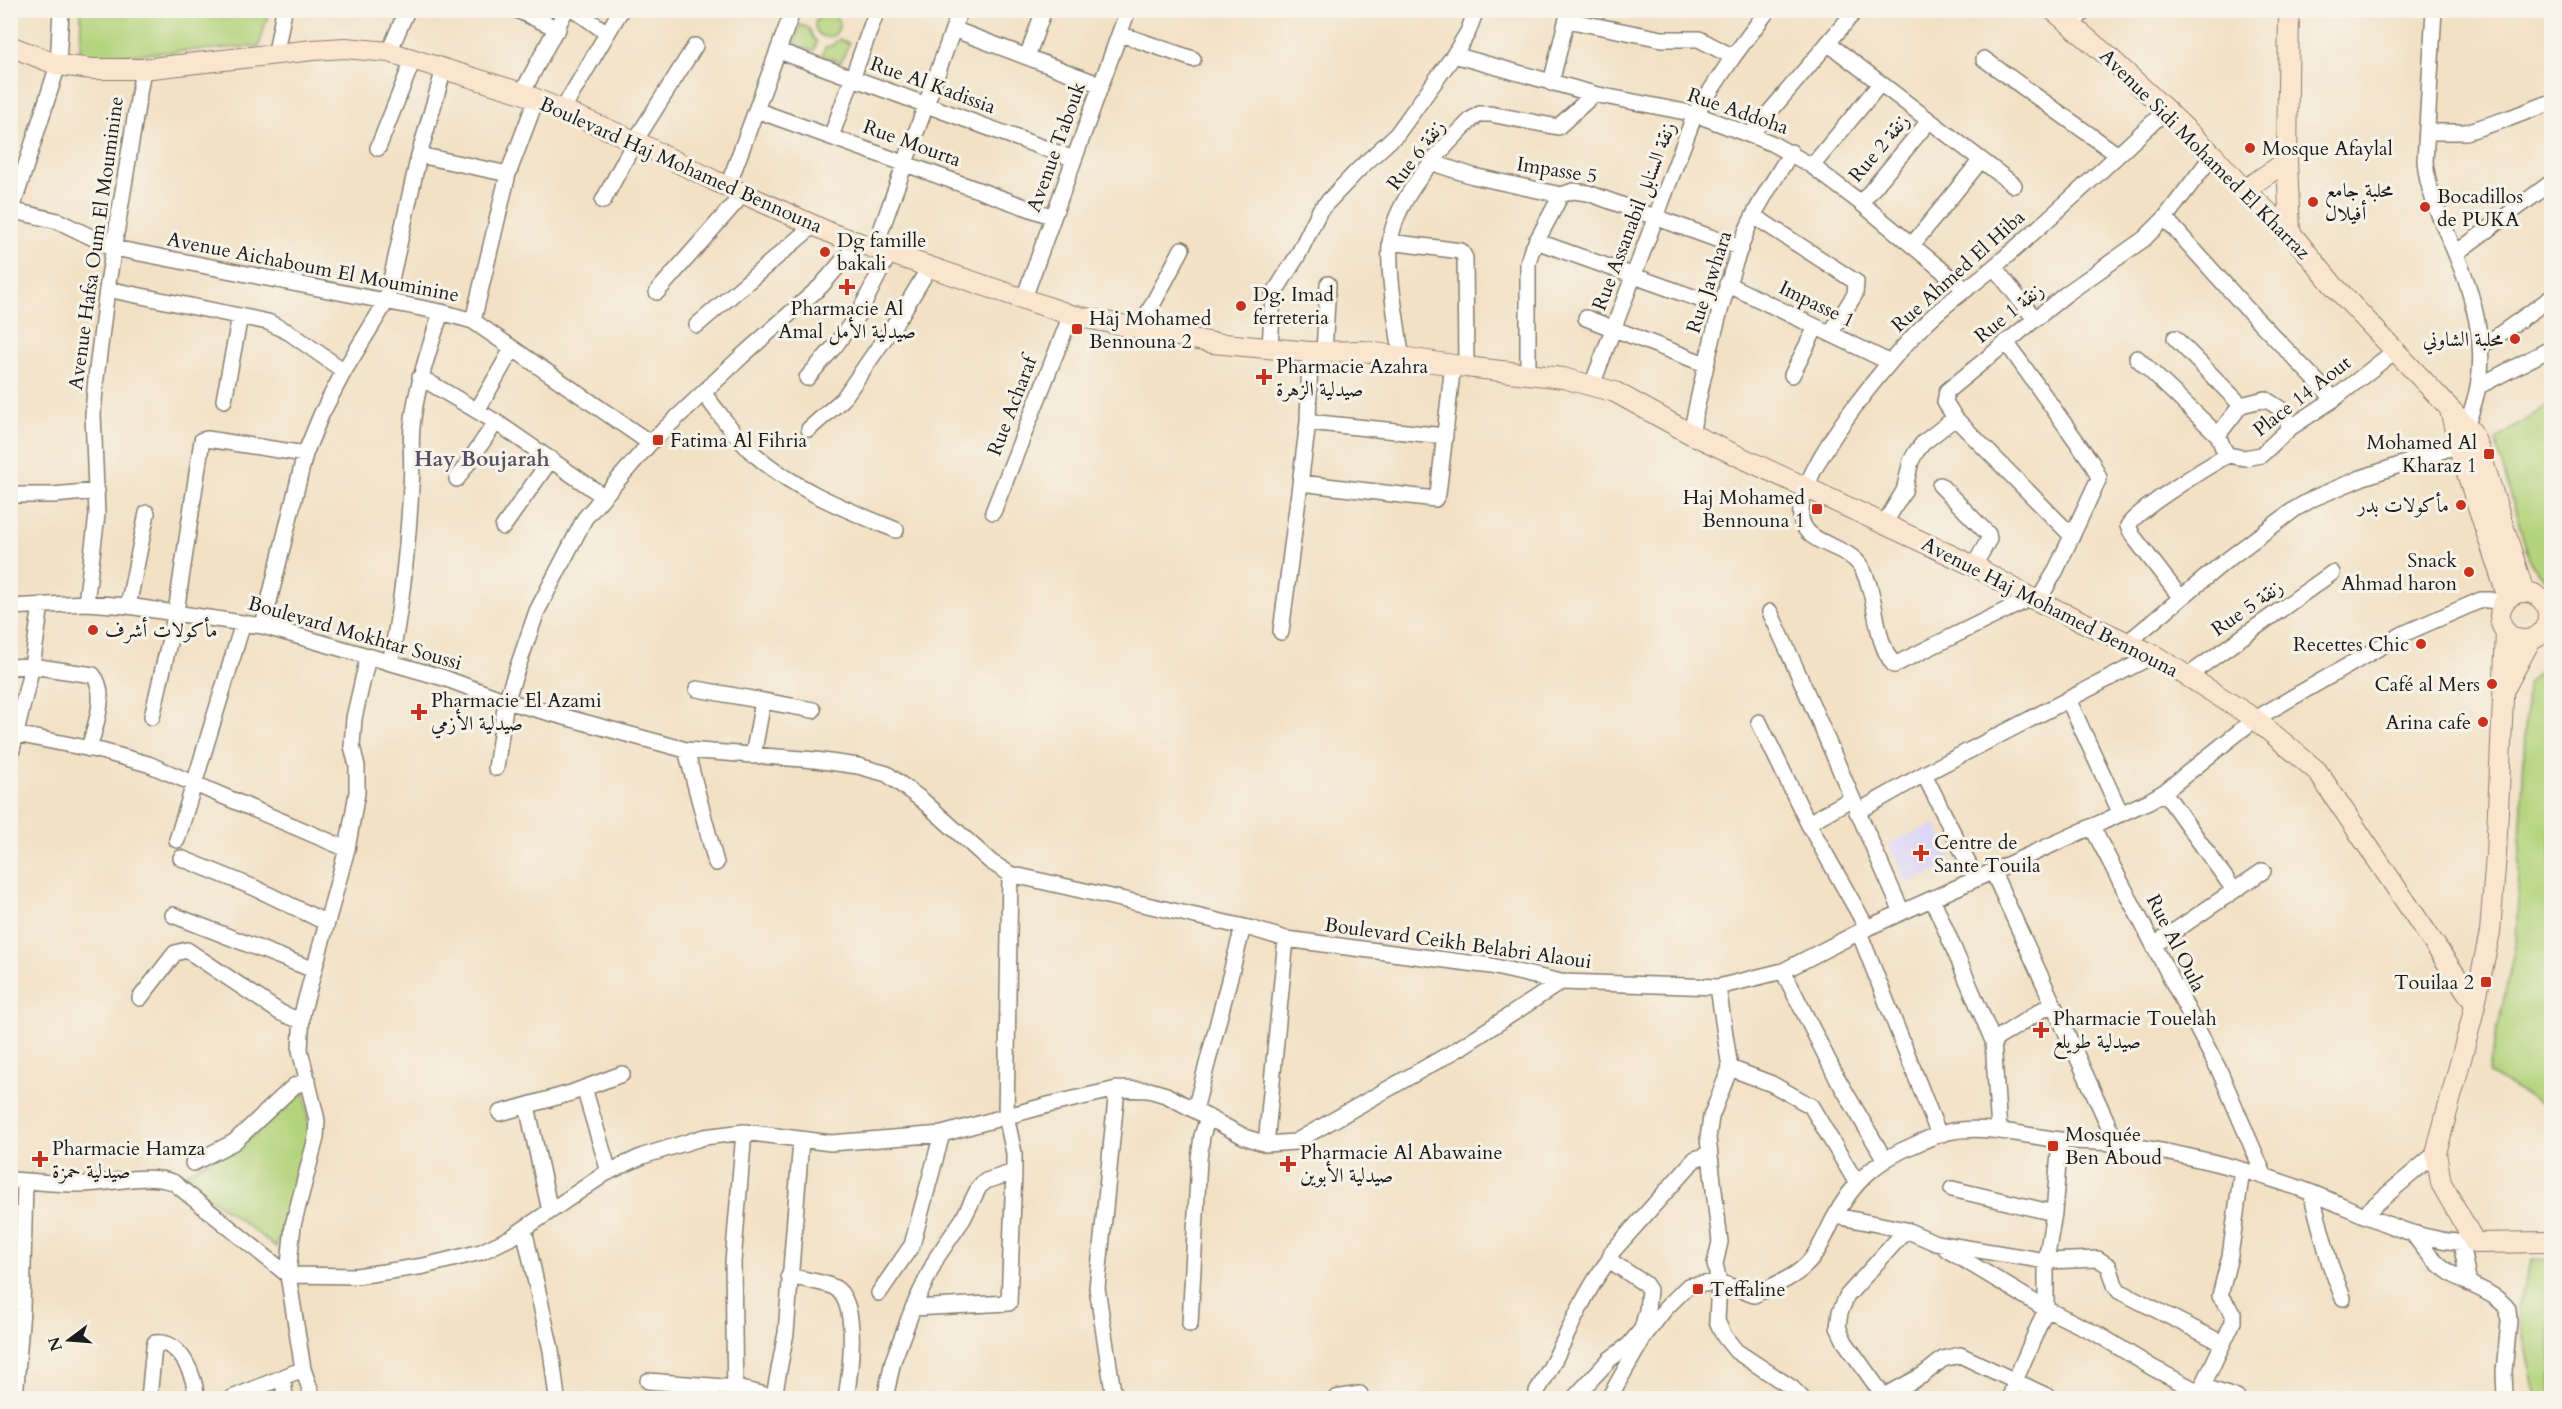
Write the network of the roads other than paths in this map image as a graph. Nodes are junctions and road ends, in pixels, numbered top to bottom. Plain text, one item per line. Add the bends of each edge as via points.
1 (61, 10) edge
2 (284, 10) edge
3 (407, 10) edge
4 (517, 10) edge
5 (566, 10) edge
6 (575, 10) edge
7 (621, 10) edge
8 (793, 10) edge
9 (877, 10) edge
10 (960, 10) edge
11 (1044, 10) edge
12 (1128, 10) edge
13 (1476, 10) edge
14 (1768, 10) edge
15 (1856, 10) edge
16 (2053, 10) edge
17 (2289, 10) edge
18 (2434, 10) edge
19 (1568, 15) edge
20 (2078, 17) edge
21 (558, 29) junction
22 (953, 29) junction
23 (607, 33) junction
24 (1120, 33) junction
25 (1830, 44) junction
26 (10, 45) edge
27 (695, 46) dead end
28 (778, 51) junction
29 (276, 52) junction
30 (389, 52) junction
31 (1454, 55) junction
32 (1027, 57) junction
33 (1733, 57) junction
34 (1193, 59) dead end
35 (1984, 59) dead end
36 (413, 60) junction
37 (58, 64) junction
38 (143, 69) junction
39 (444, 69) junction
40 (852, 78) junction
41 (1551, 83) junction
42 (1880, 84) junction
43 (1101, 85) junction
44 (1594, 94) junction
45 (529, 96) junction
46 (2552, 102) edge
47 (926, 105) junction
48 (563, 109) junction
49 (756, 110) junction
50 (2166, 110) junction
51 (1695, 114) junction
52 (1929, 121) junction
53 (2428, 132) junction
54 (1750, 134) junction
55 (831, 137) junction
56 (634, 141) junction
57 (378, 148) dead end
58 (1791, 152) junction
59 (419, 155) junction
60 (2118, 155) junction
61 (2213, 155) junction
62 (1074, 159) junction
63 (1981, 160) junction
64 (2287, 160) junction
65 (905, 163) junction
66 (1433, 163) junction
67 (1812, 166) junction
68 (508, 174) junction
69 (2552, 182) edge
70 (2014, 185) dead end
71 (735, 190) junction
72 (2244, 190) junction
73 (1561, 195) junction
74 (603, 201) dead end
75 (1861, 203) junction
76 (11, 212) edge
77 (1754, 216) junction
78 (1053, 217) junction
79 (1656, 218) junction
80 (2165, 218) junction
81 (814, 225) junction
82 (2290, 232) junction
83 (1536, 241) junction
84 (1390, 242) junction
85 (1912, 244) junction
86 (874, 247) junction
87 (114, 248) junction
88 (1741, 248) junction
89 (1182, 249) dead end
90 (2456, 253) junction
91 (930, 266) junction
92 (1994, 267) junction
93 (1634, 276) junction
94 (1328, 284) dead end
95 (1727, 284) junction
96 (107, 290) junction
97 (1966, 290) junction
98 (657, 292) dead end
99 (2552, 297) edge
100 (1024, 298) junction
101 (386, 302) junction
102 (1721, 307) junction
103 (441, 312) junction
104 (1071, 315) junction
105 (240, 316) junction
106 (1586, 318) dead end
107 (2035, 319) junction
108 (473, 321) junction
109 (697, 325) dead end
110 (1614, 328) junction
111 (1139, 330) junction
112 (1823, 331) junction
113 (2175, 339) dead end
114 (2006, 342) junction
115 (2480, 346) junction
116 (1270, 348) junction
117 (2552, 348) edge
118 (512, 349) junction
119 (2396, 350) junction
120 (1317, 352) junction
121 (1401, 355) junction
122 (2137, 358) dead end
123 (1889, 362) junction
124 (1705, 364) junction
125 (1460, 365) junction
126 (344, 370) junction
127 (1528, 372) junction
128 (1792, 375) dead end
129 (420, 378) junction
130 (807, 378) dead end
131 (1592, 385) junction
132 (2479, 386) junction
133 (703, 393) junction
134 (2334, 399) junction
135 (224, 400) dead end
136 (2241, 405) junction
137 (477, 411) junction
138 (1955, 418) junction
139 (496, 422) junction
140 (1308, 422) junction
141 (2290, 428) junction
142 (809, 429) dead end
143 (1691, 434) junction
144 (2460, 434) junction
145 (2218, 435) junction
146 (1445, 436) junction
147 (650, 444) junction
148 (305, 454) junction
149 (2228, 454) junction
150 (551, 459) junction
151 (457, 480) dead end
152 (1301, 483) junction
153 (1940, 485) dead end
154 (1806, 488) junction
155 (97, 491) junction
156 (10, 495) edge
157 (603, 496) junction
158 (993, 512) dead end
159 (147, 513) dead end
160 (1884, 524) junction
161 (503, 527) dead end
162 (896, 530) dead end
163 (2071, 535) junction
164 (1974, 566) junction
165 (2332, 573) dead end
166 (2181, 598) junction
167 (2512, 598) junction
168 (2035, 600) junction
169 (86, 603) junction
170 (41, 605) junction
171 (10, 606) edge
172 (128, 606) junction
173 (2548, 606) edge
174 (176, 612) junction
175 (1770, 612) dead end
176 (243, 623) junction
177 (263, 626) junction
178 (1281, 632) dead end
179 (2506, 632) junction
180 (2540, 636) edge
181 (2127, 643) junction
182 (2154, 655) junction
183 (368, 657) junction
184 (390, 663) junction
185 (32, 666) junction
186 (10, 667) edge
187 (2186, 677) junction
188 (697, 689) dead end
189 (2503, 691) junction
190 (2068, 699) junction
191 (763, 700) junction
192 (506, 701) junction
193 (813, 710) dead end
194 (152, 717) dead end
195 (2255, 719) junction
196 (1759, 723) dead end
197 (16, 734) junction
198 (89, 749) junction
199 (686, 750) junction
200 (753, 756) junction
201 (10, 758) edge
202 (496, 768) dead end
203 (1924, 774) junction
204 (194, 785) junction
205 (2164, 792) junction
206 (1854, 806) junction
207 (2121, 814) junction
208 (1808, 823) junction
209 (2092, 827) junction
210 (177, 840) dead end
211 (346, 849) junction
212 (181, 858) dead end
213 (716, 863) dead end
214 (2263, 871) dead end
215 (1993, 872) junction
216 (1010, 874) junction
217 (1976, 879) junction
218 (2234, 890) junction
219 (1933, 900) junction
220 (1902, 912) junction
221 (173, 915) dead end
222 (327, 923) junction
223 (1244, 927) junction
224 (1863, 930) junction
225 (1286, 939) junction
226 (2154, 945) junction
227 (314, 970) junction
228 (1783, 971) junction
229 (1561, 982) junction
230 (1718, 987) junction
231 (140, 998) dead end
232 (2053, 1003) junction
233 (2475, 1004) junction
234 (301, 1020) junction
235 (1993, 1041) junction
236 (1730, 1068) junction
237 (622, 1074) dead end
238 (308, 1080) junction
239 (584, 1088) junction
240 (1117, 1089) junction
241 (526, 1106) junction
242 (500, 1113) dead end
243 (1202, 1114) junction
244 (1006, 1116) junction
245 (1998, 1131) junction
246 (744, 1132) junction
247 (942, 1134) junction
248 (1939, 1135) junction
249 (2060, 1140) junction
250 (801, 1141) junction
251 (1266, 1144) junction
252 (2116, 1144) junction
253 (1710, 1154) junction
254 (2436, 1154) junction
255 (1885, 1160) junction
256 (193, 1163) dead end
257 (2242, 1170) junction
258 (609, 1172) junction
259 (1014, 1172) junction
260 (16, 1177) edge
261 (2265, 1177) junction
262 (1856, 1182) junction
263 (1952, 1189) dead end
264 (2311, 1192) junction
265 (550, 1211) junction
266 (2054, 1213) junction
267 (2364, 1215) junction
268 (1836, 1216) junction
269 (524, 1228) junction
270 (1906, 1230) junction
271 (2414, 1235) junction
272 (2552, 1242) edge
273 (1936, 1243) junction
274 (2468, 1243) junction
275 (1609, 1260) junction
276 (2046, 1261) junction
277 (288, 1275) junction
278 (789, 1276) junction
279 (1719, 1282) junction
280 (2469, 1284) junction
281 (879, 1293) dead end
282 (2343, 1298) dead end
283 (913, 1308) junction
284 (2046, 1309) junction
285 (1190, 1324) dead end
286 (2222, 1343) junction
287 (303, 1369) junction
288 (283, 1378) junction
289 (648, 1381) dead end
290 (2015, 1381) junction
291 (2199, 1392) edge
292 (735, 1393) edge
293 (1360, 1394) dead end
294 (776, 1397) edge
295 (15, 1398) edge
296 (149, 1398) edge
297 (196, 1398) edge
298 (232, 1398) edge
299 (285, 1398) edge
300 (313, 1398) edge
301 (557, 1398) edge
302 (846, 1398) edge
303 (885, 1398) edge
304 (1114, 1398) edge
305 (1336, 1398) edge
306 (1537, 1398) edge
307 (1574, 1398) edge
308 (1609, 1398) edge
309 (1802, 1398) edge
310 (1883, 1398) edge
311 (2010, 1398) edge
312 (2051, 1398) edge
313 (2237, 1398) edge
314 (2505, 1398) edge

1 - 37 street
2 - 29 street
3 - 30 street
4 - 21 street
5 - 21 street
6 - 23 street
7 - 23 street
8 - 28 street
9 - 40 street
10 - 22 street
11 - 32 street
12 - 24 street, Avenue Tabouk
13 - 31 street
14 - 33 street, Rue Assanabil زنقة السنابل
15 - 25 street
16 - 20 street, Avenue Sidi Mohamed El Kharraz
17 - 64 street
18 - 53 street
19 - 33 street via 1662,39 1699,39
19 - 41 street
20 - 50 street, Avenue Sidi Mohamed El Kharraz
21 - 45 street
22 - 32 street
22 - 47 street
23 - 48 street
24 - 34 street
24 - 43 street, Avenue Tabouk
25 - 42 street
25 - 54 street
26 - 37 street
27 - 56 street
28 - 40 street, Rue Al Kadissia
28 - 49 street
29 - 30 street via 345,48
29 - 38 street
30 - 36 street
31 - 41 street, Rue Addoha
31 - 116 street via 1397,134 1320,210 1273,295
32 - 43 street
33 - 51 street, Rue Assanabil زنقة السنابل
35 - 60 street
36 - 39 street
36 - 57 street
37 - 38 street
37 - 76 street
38 - 87 street, Avenue Hafsa Oum El Mouminine
39 - 45 street
39 - 59 street
40 - 47 street, Rue Al Kadissia
40 - 55 street
41 - 44 street, Rue Addoha
42 - 52 street
42 - 67 street
43 - 62 street, Avenue Tabouk
44 - 51 street, Rue Addoha
44 - 66 street, Rue 6 زنقة via 1558,127 1480,114 1461,129
45 - 48 street, Boulevard Haj Mohamed Bennouna
45 - 68 street
46 - 53 street via 2466,132
47 - 62 street, Rue Al Kadissia
47 - 65 street
48 - 56 street, Boulevard Haj Mohamed Bennouna
49 - 55 street, Rue Mourta
49 - 71 street
50 - 60 street, Rue Ahmed El Hiba
50 - 61 street, Avenue Sidi Mohamed El Kharraz
51 - 54 street, Rue Addoha
51 - 79 street, Rue Assanabil زنقة السنابل
52 - 63 street
52 - 75 street, Rue 2 زنقة
53 - 90 street via 2427,183
54 - 58 street, Rue Addoha
55 - 65 street, Rue Mourta
56 - 71 street, Boulevard Haj Mohamed Bennouna
56 - 74 street
58 - 67 street, Rue Addoha
58 - 77 street, Rue Jawhara
59 - 68 street
59 - 101 street
60 - 92 street, Rue Ahmed El Hiba
61 - 72 street, Avenue Sidi Mohamed El Kharraz
61 - 80 street, Rue 1 زنقة
62 - 78 street, Avenue Tabouk
63 - 70 street
63 - 85 street
64 - 72 street
64 - 82 street
65 - 78 street, Rue Mourta
65 - 86 street
66 - 73 street, Impasse 5
66 - 84 street, Rue 6 زنقة via 1406,196
67 - 75 street, Rue Addoha
68 - 108 street
69 - 90 street
71 - 81 street, Boulevard Haj Mohamed Bennouna
71 - 98 street
72 - 82 street, Avenue Sidi Mohamed El Kharraz
73 - 79 street, Impasse 5 via 1574,191 1588,193
73 - 83 street
75 - 85 street, Rue Addoha
76 - 87 street, Avenue Aichaboum El Mouminine via 58,221
77 - 88 street, Rue Jawhara
77 - 112 street via 1856,282 1855,294
78 - 100 street, Avenue Tabouk
79 - 88 street, Impasse 5
79 - 93 street, Rue Assanabil زنقة السنابل
80 - 107 street, Rue 1 زنقة via 2144,239
80 - 134 street
81 - 86 street, Boulevard Haj Mohamed Bennouna
81 - 109 street
82 - 119 street, Avenue Sidi Mohamed El Kharraz via 2333,285
83 - 93 street
83 - 127 street via 1527,276
84 - 121 street, Rue 6 زنقة
84 - 125 street via 1461,251 1465,258
85 - 97 street, Rue Addoha
86 - 91 street, Boulevard Haj Mohamed Bennouna
86 - 130 street via 859,313
86 - 133 street via 821,286
87 - 96 street, Avenue Hafsa Oum El Mouminine
87 - 101 street, Avenue Aichaboum El Mouminine
88 - 95 street, Rue Jawhara
89 - 111 street
90 - 115 street via 2472,300
91 - 100 street, Boulevard Haj Mohamed Bennouna
91 - 142 street via 843,399
92 - 97 street, Rue Ahmed El Hiba
92 - 107 street
93 - 102 street
93 - 110 street, Rue Assanabil زنقة السنابل
94 - 120 street
95 - 102 street, Rue Jawhara
95 - 112 street, Impasse 1
96 - 105 street
96 - 155 street, Avenue Hafsa Oum El Mouminine via 93,414
97 - 123 street, Rue Ahmed El Hiba via 1926,323
99 - 115 street
100 - 104 street, Boulevard Haj Mohamed Bennouna
101 - 103 street, Avenue Aichaboum El Mouminine
101 - 126 street
102 - 124 street, Rue Jawhara
103 - 108 street, Avenue Aichaboum El Mouminine
103 - 129 street
104 - 111 street, Boulevard Haj Mohamed Bennouna
104 - 158 street, Rue Acharaf
105 - 126 street via 268,322 290,333
105 - 135 street
106 - 110 street
107 - 114 street, Rue 1 زنقة
108 - 118 street, Avenue Aichaboum El Mouminine
110 - 124 street
110 - 131 street, Rue Assanabil زنقة السنابل
111 - 116 street, Boulevard Haj Mohamed Bennouna
112 - 123 street, Impasse 1
112 - 128 street
113 - 136 street
114 - 138 street, Rue 1 زنقة via 1945,394 1946,405
114 - 163 street via 2098,473
115 - 132 street
116 - 120 street, Boulevard Haj Mohamed Bennouna
117 - 132 street
118 - 137 street
118 - 147 street, Avenue Aichaboum El Mouminine
119 - 134 street, Place 14 Aout
119 - 144 street, Avenue Sidi Mohamed El Kharraz via 2450,410
120 - 121 street, Boulevard Haj Mohamed Bennouna
120 - 140 street
121 - 125 street, Boulevard Haj Mohamed Bennouna
122 - 145 street
123 - 154 street, Rue Ahmed El Hiba via 1830,441
124 - 143 street, Rue Jawhara
125 - 127 street, Boulevard Haj Mohamed Bennouna
125 - 146 street
126 - 148 street
127 - 131 street, Boulevard Haj Mohamed Bennouna
129 - 137 street
129 - 184 street via 411,429 412,483 398,626
131 - 143 street, Boulevard Haj Mohamed Bennouna via 1615,392
132 - 144 street
133 - 147 street
133 - 162 street via 753,452 780,473 808,492
134 - 141 street, Place 14 Aout
136 - 141 street via 2265,399 2284,411
136 - 145 street
137 - 139 street
138 - 160 street via 1916,452 1904,491
138 - 163 street
139 - 150 street
139 - 151 street
140 - 146 street
140 - 152 street
141 - 149 street, Place 14 Aout via 2261,455 2244,458
143 - 154 street, Boulevard Haj Mohamed Bennouna
144 - 166 street via 2314,498 2262,532
144 - 167 street, Avenue Sidi Mohamed El Kharraz via 2480,452
145 - 149 street
146 - 152 street via 1435,499
147 - 157 street
148 - 174 street via 202,440
148 - 177 street
149 - 166 street via 2135,517 2128,526
150 - 157 street
150 - 161 street
152 - 178 street
153 - 164 street via 1988,534
154 - 160 street, Avenue Haj Mohamed Bennouna
154 - 168 street, Rue Ahmed El Hiba via 1801,510 1803,526 1810,535 1848,554 1861,566 1869,581 1880,635 1894,666
155 - 156 street
155 - 169 street, Avenue Hafsa Oum El Mouminine
157 - 192 street via 585,518 537,611
159 - 172 street
160 - 164 street, Avenue Haj Mohamed Bennouna
163 - 168 street
164 - 168 street, Avenue Haj Mohamed Bennouna
165 - 187 street, Rue 5 زنقة
166 - 181 street
167 - 173 street via 2538,597
167 - 179 street via 2500,619
167 - 195 street, Boulevard Ceikh Belabri Alaoui via 2481,600 2403,634
168 - 181 street, Avenue Haj Mohamed Bennouna
169 - 170 street, Boulevard Mokhtar Soussi
169 - 172 street, Boulevard Mokhtar Soussi
170 - 171 street, Boulevard Mokhtar Soussi
170 - 185 street
172 - 174 street, Boulevard Mokhtar Soussi
173 - 180 street
174 - 176 street, Boulevard Mokhtar Soussi
174 - 194 street
175 - 206 street
176 - 177 street, Boulevard Mokhtar Soussi
176 - 204 street
177 - 183 street, Boulevard Mokhtar Soussi
179 - 180 street via 2513,637
179 - 189 street
180 - 189 street
181 - 182 street, Avenue Haj Mohamed Bennouna
182 - 187 street, Avenue Haj Mohamed Bennouna
182 - 190 street
183 - 184 street, Boulevard Mokhtar Soussi
183 - 211 street via 354,718 352,746 357,793
184 - 192 street, Boulevard Mokhtar Soussi
185 - 186 street
185 - 197 street
185 - 198 street via 93,675 97,680 101,695
187 - 195 street, Avenue Haj Mohamed Bennouna
188 - 191 street
189 - 233 street via 2490,924
190 - 203 street
190 - 207 street
191 - 193 street
191 - 200 street
192 - 199 street, Boulevard Ceikh Belabri Alaoui
192 - 202 street
195 - 205 street, Boulevard Ceikh Belabri Alaoui
195 - 233 street, Avenue Haj Mohamed Bennouna via 2306,759 2321,776
196 - 208 street
197 - 198 street
197 - 201 street
198 - 204 street via 148,764
199 - 200 street, Boulevard Ceikh Belabri Alaoui
199 - 213 street
200 - 216 street, Boulevard Ceikh Belabri Alaoui via 815,760 887,774
203 - 206 street
203 - 217 street
204 - 210 street
204 - 211 street
205 - 207 street, Boulevard Ceikh Belabri Alaoui
205 - 218 street
206 - 208 street
206 - 220 street
207 - 209 street, Boulevard Ceikh Belabri Alaoui
208 - 224 street
209 - 215 street, Boulevard Ceikh Belabri Alaoui
209 - 226 street, Rue Al Oula
211 - 222 street
212 - 222 street
214 - 218 street
215 - 217 street, Boulevard Ceikh Belabri Alaoui
215 - 232 street
216 - 223 street, Boulevard Ceikh Belabri Alaoui
216 - 244 street
217 - 219 street, Boulevard Ceikh Belabri Alaoui
218 - 226 street
219 - 220 street, Boulevard Ceikh Belabri Alaoui
219 - 235 street
220 - 224 street, Boulevard Ceikh Belabri Alaoui
221 - 227 street
222 - 227 street
223 - 225 street, Boulevard Ceikh Belabri Alaoui
223 - 243 street
224 - 228 street, Boulevard Ceikh Belabri Alaoui
224 - 248 street
225 - 229 street, Boulevard Ceikh Belabri Alaoui via 1491,966
225 - 251 street
226 - 261 street, Rue Al Oula via 2220,1072
227 - 234 street
228 - 230 street, Boulevard Ceikh Belabri Alaoui
228 - 255 street via 1836,1076
229 - 230 street, Boulevard Ceikh Belabri Alaoui
229 - 251 street via 1468,1043 1321,1128 1295,1142
230 - 236 street
231 - 234 street via 175,953 187,950 281,1013
232 - 235 street
232 - 252 street
233 - 254 street
234 - 238 street via 300,1050
235 - 245 street
236 - 253 street via 1711,1117
236 - 262 street via 1772,1084 1811,1106
237 - 239 street
238 - 256 street via 294,1086 234,1142
238 - 277 street via 317,1120 316,1138 293,1225
239 - 241 street
239 - 258 street
240 - 243 street via 1149,1090
240 - 244 street
240 - 304 street via 1097,1288
241 - 242 street
241 - 265 street
243 - 251 street
243 - 285 street
244 - 247 street
244 - 259 street
245 - 248 street
245 - 249 street
246 - 250 street
246 - 258 street via 704,1137 643,1156
246 - 292 street via 733,1262
247 - 250 street via 831,1143
247 - 281 street via 912,1245
248 - 255 street
249 - 252 street
249 - 266 street
250 - 278 street
252 - 257 street
253 - 275 street via 1695,1159
253 - 279 street via 1720,1242 1715,1264
254 - 267 street
254 - 274 street via 2441,1183
255 - 262 street
257 - 261 street
257 - 286 street via 2220,1296 2233,1313 2233,1322
258 - 265 street
259 - 283 street via 979,1187 937,1257
259 - 283 street via 1009,1304
260 - 277 street via 51,1184 150,1176 173,1182
260 - 295 street via 22,1310
261 - 264 street
262 - 268 street
263 - 266 street
264 - 267 street
264 - 282 street
265 - 269 street
266 - 276 street
267 - 271 street
268 - 270 street
268 - 279 street via 1817,1252 1804,1267 1785,1279 1754,1295
269 - 277 street via 481,1252 424,1266 357,1276
269 - 301 street via 551,1350
270 - 273 street
270 - 310 street via 1847,1296 1840,1312 1838,1327 1845,1342
271 - 274 street
271 - 280 street via 2436,1263
272 - 274 street
273 - 276 street
273 - 284 street
274 - 280 street
275 - 306 street via 1572,1321
275 - 307 street via 1645,1284 1649,1290 1647,1310 1642,1329 1629,1345 1610,1359
276 - 284 street
276 - 286 street via 2103,1261 2119,1291
277 - 287 street
278 - 294 street via 786,1334
278 - 302 street via 837,1288 846,1300 852,1361
279 - 308 street via 1689,1286 1665,1309
279 - 309 street via 1717,1321 1724,1336 1736,1351
280 - 314 street via 2490,1292 2509,1311
283 - 303 street via 893,1361
284 - 290 street
284 - 291 street
286 - 291 street
287 - 288 street
287 - 300 street
288 - 298 street
288 - 299 street
289 - 292 street
290 - 310 street via 1960,1355 1952,1356
290 - 311 street
290 - 312 street
291 - 313 street
292 - 294 street
293 - 305 street
296 - 297 street via 154,1347 159,1342 173,1348 189,1368

